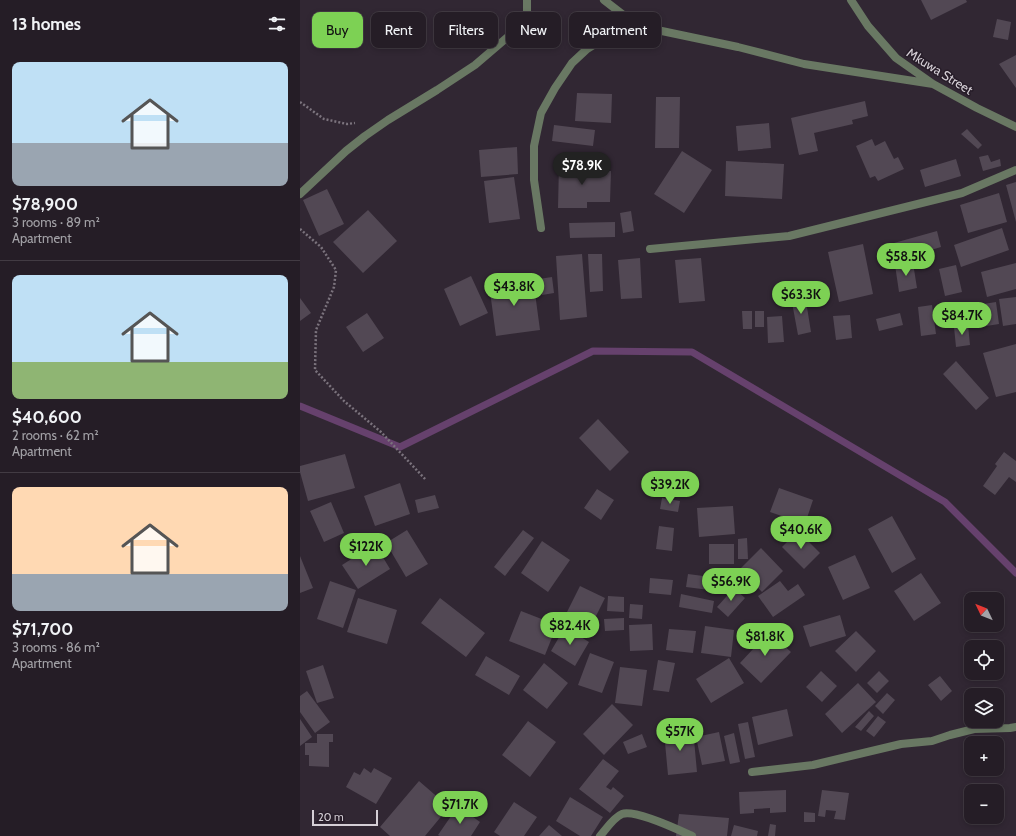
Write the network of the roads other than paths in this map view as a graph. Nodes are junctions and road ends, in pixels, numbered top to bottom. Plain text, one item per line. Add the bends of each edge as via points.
1 (527, 0) edge
2 (604, 0) edge
3 (851, 0) edge
4 (620, 12) edge
5 (661, 30) edge
6 (589, 48) edge
7 (933, 84) junction
8 (1016, 128) edge
9 (1016, 170) edge
10 (300, 194) edge
11 (541, 228) dead end
12 (650, 248) dead end
13 (1016, 727) edge
14 (752, 772) dead end
15 (600, 836) edge
16 (692, 836) edge

1 - 10 street via 527,13 517,29 475,65 365,136
2 - 4 street
3 - 7 street, Mkuwa Street via 868,26 896,58
5 - 7 street via 804,64
6 - 11 street via 572,63 541,113 534,146 534,180
7 - 8 street, Mkuwa Street
9 - 12 street via 962,193 789,236
13 - 14 street via 974,729 932,741 901,744 813,765
15 - 16 street via 617,818 628,813 662,823

